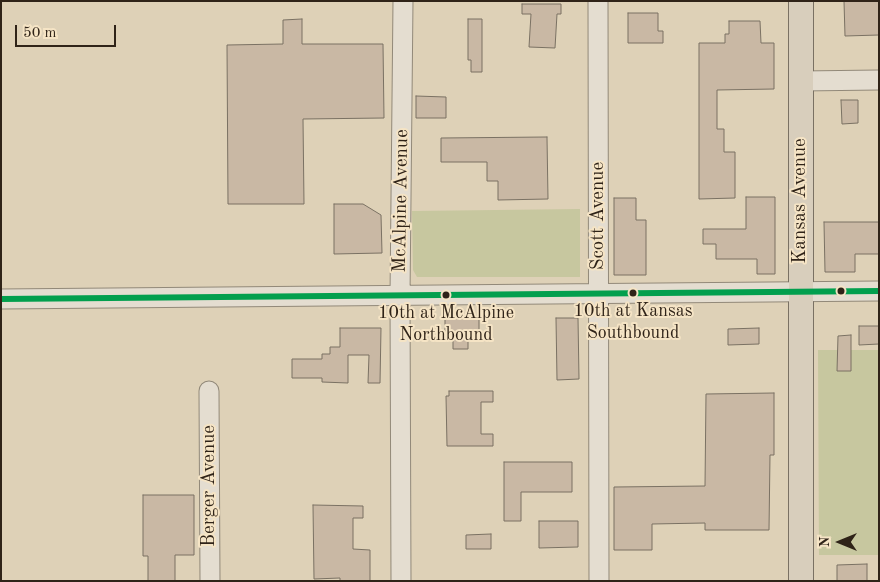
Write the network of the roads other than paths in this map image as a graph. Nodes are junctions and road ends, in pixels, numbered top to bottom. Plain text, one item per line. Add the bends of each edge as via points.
1 (403, 1) edge
2 (598, 1) edge
3 (801, 1) edge
4 (879, 80) edge
5 (800, 81) junction
6 (879, 291) edge
7 (800, 292) junction
8 (599, 295) junction
9 (400, 296) junction
10 (1, 299) edge
11 (209, 391) dead end
12 (210, 581) edge
13 (401, 581) edge
14 (599, 581) edge
15 (801, 581) edge

1 - 9 street, McAlpine Avenue
2 - 8 street, Scott Avenue
3 - 5 main road, Kansas Avenue
4 - 5 street
5 - 7 main road, Kansas Avenue
6 - 7 street
7 - 8 street
7 - 15 main road, Kansas Avenue
8 - 9 street
8 - 14 street, Scott Avenue
9 - 10 street
9 - 13 street, McAlpine Avenue
11 - 12 street, Berger Avenue

